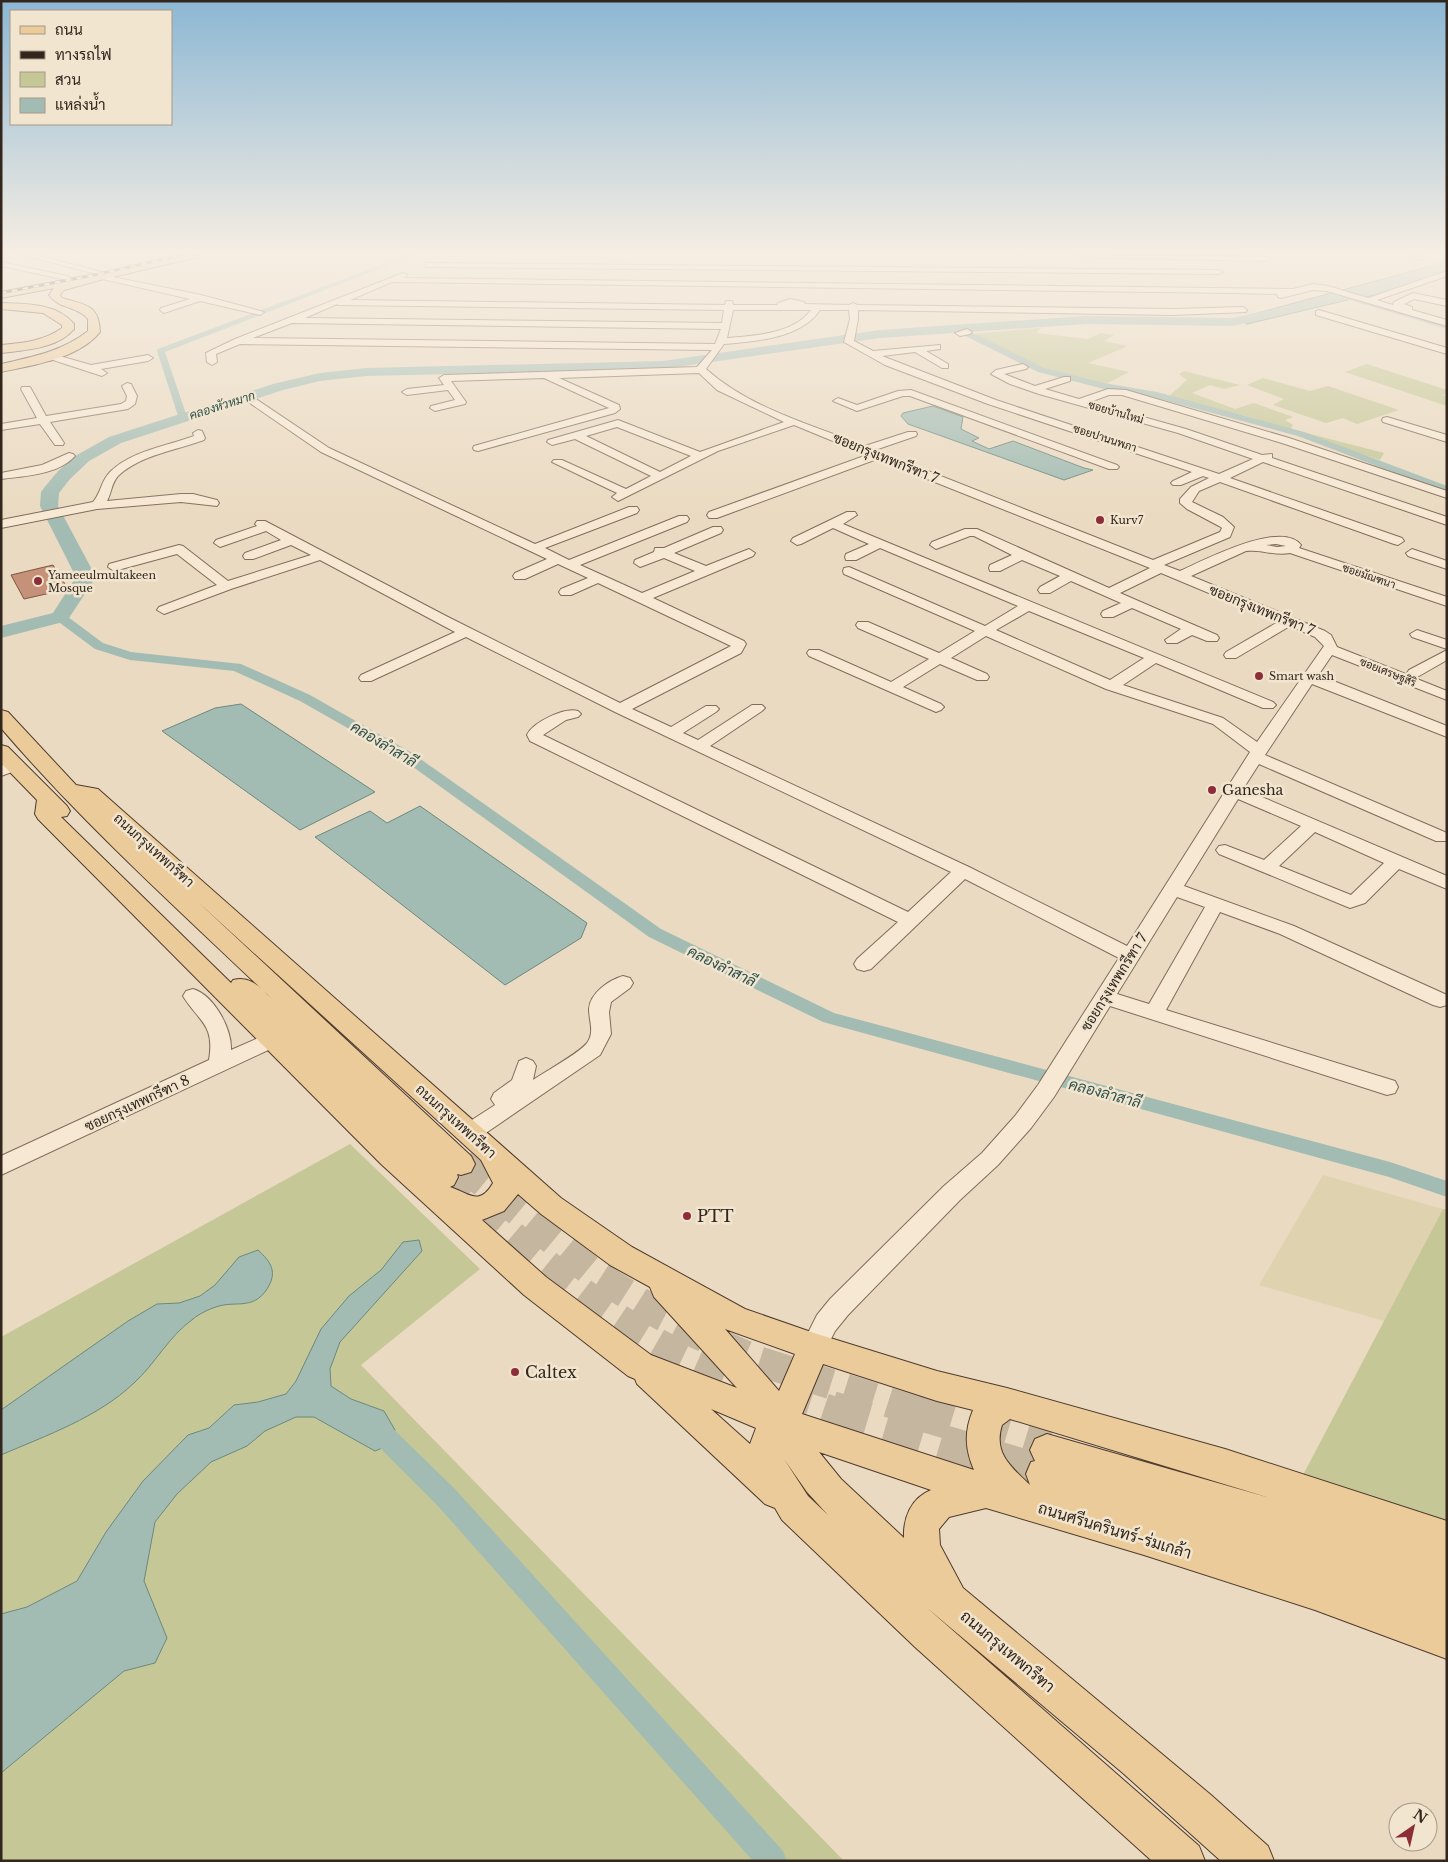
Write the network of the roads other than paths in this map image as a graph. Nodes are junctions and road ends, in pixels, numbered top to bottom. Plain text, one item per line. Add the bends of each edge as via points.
1 (41, 342) edge
2 (63, 342) edge
3 (79, 342) edge
4 (92, 342) edge
5 (236, 342) edge
6 (427, 342) edge
7 (495, 342) edge
8 (661, 342) edge
9 (719, 342) edge
10 (737, 342) edge
11 (850, 342) edge
12 (1418, 342) edge
13 (435, 344) junction
14 (718, 346) junction
15 (937, 347) dead end
16 (1, 349) edge
17 (1446, 350) edge
18 (919, 351) junction
19 (430, 354) dead end
20 (873, 354) junction
21 (1, 358) edge
22 (56, 358) junction
23 (148, 358) dead end
24 (212, 362) dead end
25 (945, 366) dead end
26 (702, 367) junction
27 (1023, 367) dead end
28 (1, 368) edge
29 (91, 368) junction
30 (1, 375) edge
31 (106, 375) dead end
32 (545, 375) junction
33 (1067, 379) dead end
34 (447, 383) junction
35 (127, 386) dead end
36 (26, 389) dead end
37 (1036, 389) junction
38 (407, 392) dead end
39 (249, 399) dead end
40 (838, 401) dead end
41 (990, 402) junction
42 (1081, 402) junction
43 (435, 408) dead end
44 (960, 412) junction
45 (43, 420) junction
46 (1388, 420) dead end
47 (793, 422) junction
48 (1, 427) edge
49 (198, 433) dead end
50 (912, 434) dead end
51 (576, 435) junction
52 (1447, 439) edge
53 (552, 442) dead end
54 (1297, 443) junction
55 (59, 444) dead end
56 (478, 448) dead end
57 (1156, 449) dead end
58 (871, 452) junction
59 (69, 456) dead end
60 (700, 456) junction
61 (1264, 458) junction
62 (558, 462) dead end
63 (1113, 467) dead end
64 (1202, 472) junction
65 (1, 476) edge
66 (660, 476) junction
67 (1224, 476) junction
68 (1177, 483) dead end
69 (1447, 495) edge
70 (212, 503) dead end
71 (97, 505) junction
72 (633, 510) dead end
73 (714, 515) dead end
74 (851, 515) dead end
75 (584, 516) dead end
76 (683, 519) dead end
77 (1447, 521) edge
78 (1, 524) edge
79 (833, 524) junction
80 (717, 530) dead end
81 (241, 536) junction
82 (632, 539) junction
83 (292, 540) junction
84 (521, 541) junction
85 (797, 541) dead end
86 (1398, 541) dead end
87 (220, 543) dead end
88 (881, 543) junction
89 (936, 545) dead end
90 (1257, 546) joint
91 (535, 548) junction
92 (1291, 549) joint
93 (266, 550) junction
94 (664, 553) junction
95 (749, 553) dead end
96 (1412, 553) dead end
97 (1022, 555) junction
98 (249, 556) dead end
99 (321, 556) junction
100 (558, 558) junction
101 (640, 563) dead end
102 (570, 564) junction
103 (1447, 565) edge
104 (1156, 566) junction
105 (114, 568) dead end
106 (995, 568) dead end
107 (706, 571) junction
108 (520, 576) dead end
109 (1070, 576) junction
110 (1180, 576) junction
111 (599, 578) junction
112 (226, 586) junction
113 (1045, 590) dead end
114 (566, 592) dead end
115 (1110, 594) junction
116 (642, 598) junction
117 (1447, 602) edge
118 (1133, 603) junction
119 (1030, 605) junction
120 (164, 610) dead end
121 (1108, 614) dead end
122 (1289, 621) junction
123 (863, 625) dead end
124 (1192, 629) junction
125 (985, 631) junction
126 (466, 632) junction
127 (1417, 634) dead end
128 (1212, 638) dead end
129 (1172, 640) dead end
130 (1329, 645) junction
131 (1447, 645) edge
132 (814, 652) dead end
133 (1447, 654) edge
134 (1231, 655) dead end
135 (940, 658) junction
136 (1156, 658) junction
137 (1414, 673) junction
138 (982, 677) dead end
139 (366, 678) dead end
140 (1309, 679) junction
141 (1111, 686) junction
142 (1447, 686) edge
143 (892, 687) junction
144 (1447, 696) edge
145 (1, 697) edge
146 (1268, 705) dead end
147 (936, 707) dead end
148 (757, 708) dead end
149 (712, 709) dead end
150 (620, 710) junction
151 (573, 714) dead end
152 (1, 716) edge
153 (1218, 721) junction
154 (1271, 732) junction
155 (1447, 732) edge
156 (672, 733) junction
157 (698, 746) junction
158 (33, 754) junction
159 (1258, 754) junction
160 (6, 763) edge
161 (1236, 792) junction
162 (59, 795) junction
163 (1313, 825) junction
164 (1442, 837) dead end
165 (1225, 850) dead end
166 (1396, 861) junction
167 (1266, 868) junction
168 (962, 871) junction
169 (1447, 883) edge
170 (1174, 889) junction
171 (1216, 903) junction
172 (910, 920) junction
173 (1131, 956) junction
174 (864, 964) dead end
175 (623, 983) dead end
176 (193, 996) dead end
177 (1104, 998) junction
178 (1440, 1000) dead end
179 (1154, 1014) junction
180 (272, 1040) junction
181 (219, 1065) junction
182 (526, 1066) dead end
183 (1387, 1087) dead end
184 (472, 1136) junction
185 (461, 1164) tunnel mouth
186 (1, 1166) edge
187 (435, 1182) junction
188 (651, 1272) junction
189 (814, 1347) junction
190 (640, 1366) junction
191 (1007, 1404) junction
192 (782, 1423) junction
193 (1038, 1476) junction
194 (988, 1492) junction
195 (796, 1508) junction
196 (1447, 1539) edge
197 (1447, 1576) edge
198 (1447, 1602) edge
199 (954, 1607) junction
200 (1447, 1640) edge
201 (1184, 1861) edge
202 (1253, 1861) edge

1 - 16 main road
2 - 21 main road
3 - 28 main road via 53,354
4 - 22 main road
5 - 24 street via 211,353
6 - 13 street
7 - 13 street via 453,348
8 - 14 street
9 - 14 street
10 - 14 street
11 - 20 street, ซอยปานนพภา
12 - 17 street
13 - 19 street
14 - 26 street
15 - 18 street
18 - 20 street
18 - 25 street
20 - 41 street, ซอยปานนพภา via 901,369
22 - 29 street
22 - 30 main road
23 - 29 street
26 - 32 street
26 - 47 street, ซอยกรุงเทพกรีฑา 7 via 721,388
27 - 37 street, ซอยบ้านใหม่ via 996,374
29 - 31 street
32 - 34 street
32 - 56 street via 615,409
33 - 37 street
34 - 38 street
34 - 43 street via 461,402
35 - 45 street via 132,396 127,406
36 - 45 street
37 - 42 street, ซอยบ้านใหม่
39 - 84 street via 325,450
40 - 44 street via 857,408 907,393
41 - 44 street
41 - 64 street, ซอยปานนพภา
42 - 54 street via 1108,392 1122,392
42 - 61 street, ซอยบ้านใหม่
44 - 63 street
45 - 48 street
45 - 55 street
46 - 52 street
47 - 58 street, ซอยกรุงเทพกรีฑา 7
47 - 60 street
49 - 71 street via 200,438 150,454 114,474 106,481 104,498
50 - 58 street
51 - 53 street
51 - 60 street via 612,423 623,424
51 - 66 street
54 - 61 street
54 - 69 street
57 - 67 street
58 - 73 street
58 - 104 street, ซอยกรุงเทพกรีฑา 7
59 - 65 street via 50,466
60 - 66 street
61 - 67 street
61 - 77 street, ซอยบ้านใหม่
62 - 66 street via 622,495
64 - 67 street, ซอยปานนพภา
64 - 68 street
67 - 86 street, ซอยปานนพภา
67 - 104 street via 1195,489 1186,498 1186,503 1223,522 1228,527 1226,534
70 - 71 street via 181,498
71 - 78 street
72 - 91 street
74 - 79 street
75 - 84 street
76 - 82 street
79 - 85 street
79 - 88 street
80 - 94 street
81 - 83 street via 264,525
81 - 87 street
81 - 93 street
82 - 94 street
82 - 102 street
83 - 93 street
83 - 99 street
84 - 91 street
88 - 119 street
88 - 125 street via 850,564
89 - 97 street via 973,532
90 - 92 street, ซอยมัณฑนา via 1257,542 1280,540 1293,543 1295,546
90 - 110 street via 1243,548
91 - 100 street
92 - 117 street, ซอยมัณฑนา
93 - 98 street
94 - 101 street
94 - 107 street
95 - 107 street
96 - 103 street
97 - 106 street
97 - 109 street
99 - 112 street
99 - 126 street
100 - 102 street
100 - 108 street
102 - 111 street
104 - 110 street, ซอยกรุงเทพกรีฑา 7
104 - 115 street
105 - 112 street via 179,550
107 - 116 street
109 - 113 street
109 - 115 street
110 - 122 street, ซอยกรุงเทพกรีฑา 7
111 - 114 street
111 - 116 street
112 - 120 street
115 - 118 street
116 - 150 street via 739,644 736,650
118 - 121 street
118 - 124 street
119 - 125 street
119 - 136 street
122 - 130 street, ซอยกรุงเทพกรีฑา 7 via 1320,634
122 - 134 street
123 - 135 street
124 - 128 street
124 - 129 street
125 - 135 street
125 - 141 street
126 - 139 street
126 - 150 street
127 - 131 street
130 - 137 street via 1343,643
130 - 140 street, ซอยกรุงเทพกรีฑา 7
130 - 144 street, ซอยเศรษฐสิริ
132 - 143 street
133 - 137 street
135 - 138 street
135 - 143 street
136 - 141 street
136 - 146 street
137 - 142 street
140 - 154 street, ซอยกรุงเทพกรีฑา 7
140 - 155 street
141 - 153 street
143 - 147 street
145 - 158 main road via 40,740
148 - 157 street
149 - 156 street
150 - 156 street
151 - 172 street via 561,717 534,735
152 - 158 main road, ถนนกรุงเทพกรีฑา
153 - 154 street
153 - 159 street
154 - 159 street, ซอยกรุงเทพกรีฑา 7
156 - 157 street
157 - 168 street
158 - 162 main road, ถนนกรุงเทพกรีฑา
159 - 161 street, ซอยกรุงเทพกรีฑา 7
159 - 164 street
160 - 162 main road, ถนนกรุงเทพกรีฑา
161 - 163 street
161 - 170 street, ซอยกรุงเทพกรีฑา 7
162 - 180 main road, ถนนกรุงเทพกรีฑา via 46,814
162 - 184 main road, ถนนกรุงเทพกรีฑา via 91,793
162 - 185 main road, ถนนกรุงเทพกรีฑา via 111,833
162 - 187 main road, ถนนกรุงเทพกรีฑา via 86,834
163 - 166 street
163 - 167 street
165 - 167 street
166 - 167 street via 1359,899 1350,902
166 - 169 street
168 - 172 street
168 - 173 street
170 - 171 street
170 - 173 street, ซอยกรุงเทพกรีฑา 7
171 - 178 street via 1287,930
171 - 179 street
172 - 174 street
173 - 177 street, ซอยกรุงเทพกรีฑา 7
175 - 184 street via 600,1002 602,1035 593,1050
176 - 181 street via 219,1028 222,1048
177 - 179 street
177 - 189 street, ซอยกรุงเทพกรีฑา 7 via 1023,1122 990,1159 838,1307
179 - 183 street
180 - 181 street, ซอยกรุงเทพกรีฑา 8
180 - 187 main road, ถนนกรุงเทพกรีฑา via 391,1156
181 - 186 street, ซอยกรุงเทพกรีฑา 8
182 - 184 street via 521,1084
184 - 187 main road via 505,1176 508,1183 502,1196 485,1208 470,1209
184 - 188 main road, ถนนกรุงเทพกรีฑา via 552,1206 621,1256
187 - 190 main road, ถนนกรุงเทพกรีฑา via 535,1286
188 - 189 main road, ถนนกรุงเทพกรีฑา via 735,1319
188 - 192 main road via 737,1363
189 - 191 main road via 937,1386
189 - 192 main road
190 - 192 main road, ถนนกรุงเทพกรีฑา
190 - 195 main road
191 - 193 main road via 988,1416 981,1439 988,1465 998,1478
191 - 196 main road via 1226,1466
192 - 194 main road, ถนนศรีนครินทร์-ร่มเกล้า
192 - 195 main road via 770,1435 767,1459
192 - 199 main road, ถนนกรุงเทพกรีฑา via 804,1460 827,1489
193 - 194 main road, ถนนศรีนครินทร์-ร่มเกล้า
193 - 197 main road, ถนนศรีนครินทร์-ร่มเกล้า via 1307,1526
193 - 198 main road, ถนนศรีนครินทร์-ร่มเกล้า via 1306,1551
193 - 200 main road, ถนนศรีนครินทร์-ร่มเกล้า via 1144,1538 1315,1591
194 - 199 main road via 953,1498 936,1505 921,1523 922,1548
195 - 201 main road via 928,1634
199 - 202 main road, ถนนกรุงเทพกรีฑา via 1118,1742

